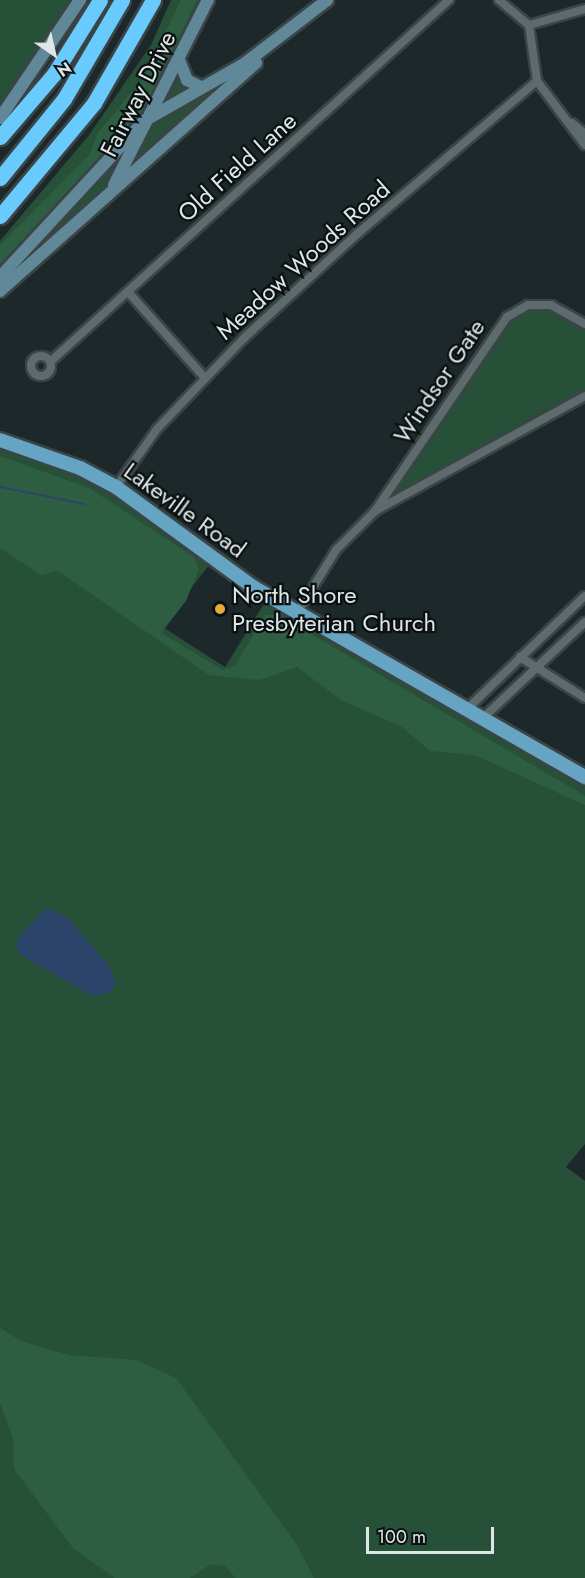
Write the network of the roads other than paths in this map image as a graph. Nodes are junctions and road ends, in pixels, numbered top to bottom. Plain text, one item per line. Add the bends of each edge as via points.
1 (80, 0) edge
2 (100, 0) edge
3 (122, 0) edge
4 (153, 0) edge
5 (208, 0) edge
6 (327, 0) edge
7 (449, 0) edge
8 (499, 0) edge
9 (585, 9) edge
10 (529, 25) junction
11 (290, 31) junction
12 (179, 60) junction
13 (537, 81) junction
14 (201, 87) junction
15 (152, 114) junction
16 (0, 118) edge
17 (567, 120) junction
18 (585, 134) edge
19 (0, 137) edge
20 (585, 145) edge
21 (0, 178) edge
22 (100, 203) junction
23 (0, 216) edge
24 (0, 277) edge
25 (0, 291) edge
26 (129, 293) junction
27 (585, 324) edge
28 (50, 362) dead end
29 (204, 377) junction
30 (585, 396) edge
31 (0, 440) edge
32 (116, 487) junction
33 (375, 511) junction
34 (585, 596) edge
35 (297, 613) junction
36 (585, 622) edge
37 (520, 657) junction
38 (536, 668) junction
39 (585, 698) edge
40 (467, 709) junction
41 (483, 718) junction
42 (585, 777) edge

1 - 16 street
2 - 19 highway via 54,74
3 - 21 highway via 64,99
4 - 23 highway via 94,103
5 - 12 street, Fairway Drive
6 - 11 street
7 - 26 street, Old Field Lane
8 - 10 street
9 - 10 street
10 - 13 street
11 - 14 street
11 - 22 street
12 - 14 street via 187,80
12 - 15 street, Fairway Drive
13 - 17 street
13 - 29 street, Meadow Woods Road via 348,242
14 - 15 street
15 - 22 street, Fairway Drive
15 - 24 street
17 - 18 street
17 - 20 street
22 - 25 street
26 - 28 street, Old Field Lane
26 - 29 street
27 - 33 street, Windsor Gate via 551,305 528,305 507,317
29 - 32 street, Meadow Woods Road via 152,435
30 - 33 street, Windsor Gate
31 - 32 main road, Lakeville Road via 80,468
32 - 35 main road, Lakeville Road
33 - 35 street, Windsor Gate via 336,550
34 - 37 street
35 - 40 main road, Lakeville Road
36 - 38 street
37 - 38 street
37 - 40 street
38 - 39 street
38 - 41 street
40 - 41 main road, Lakeville Road
41 - 42 main road, Lakeville Road

